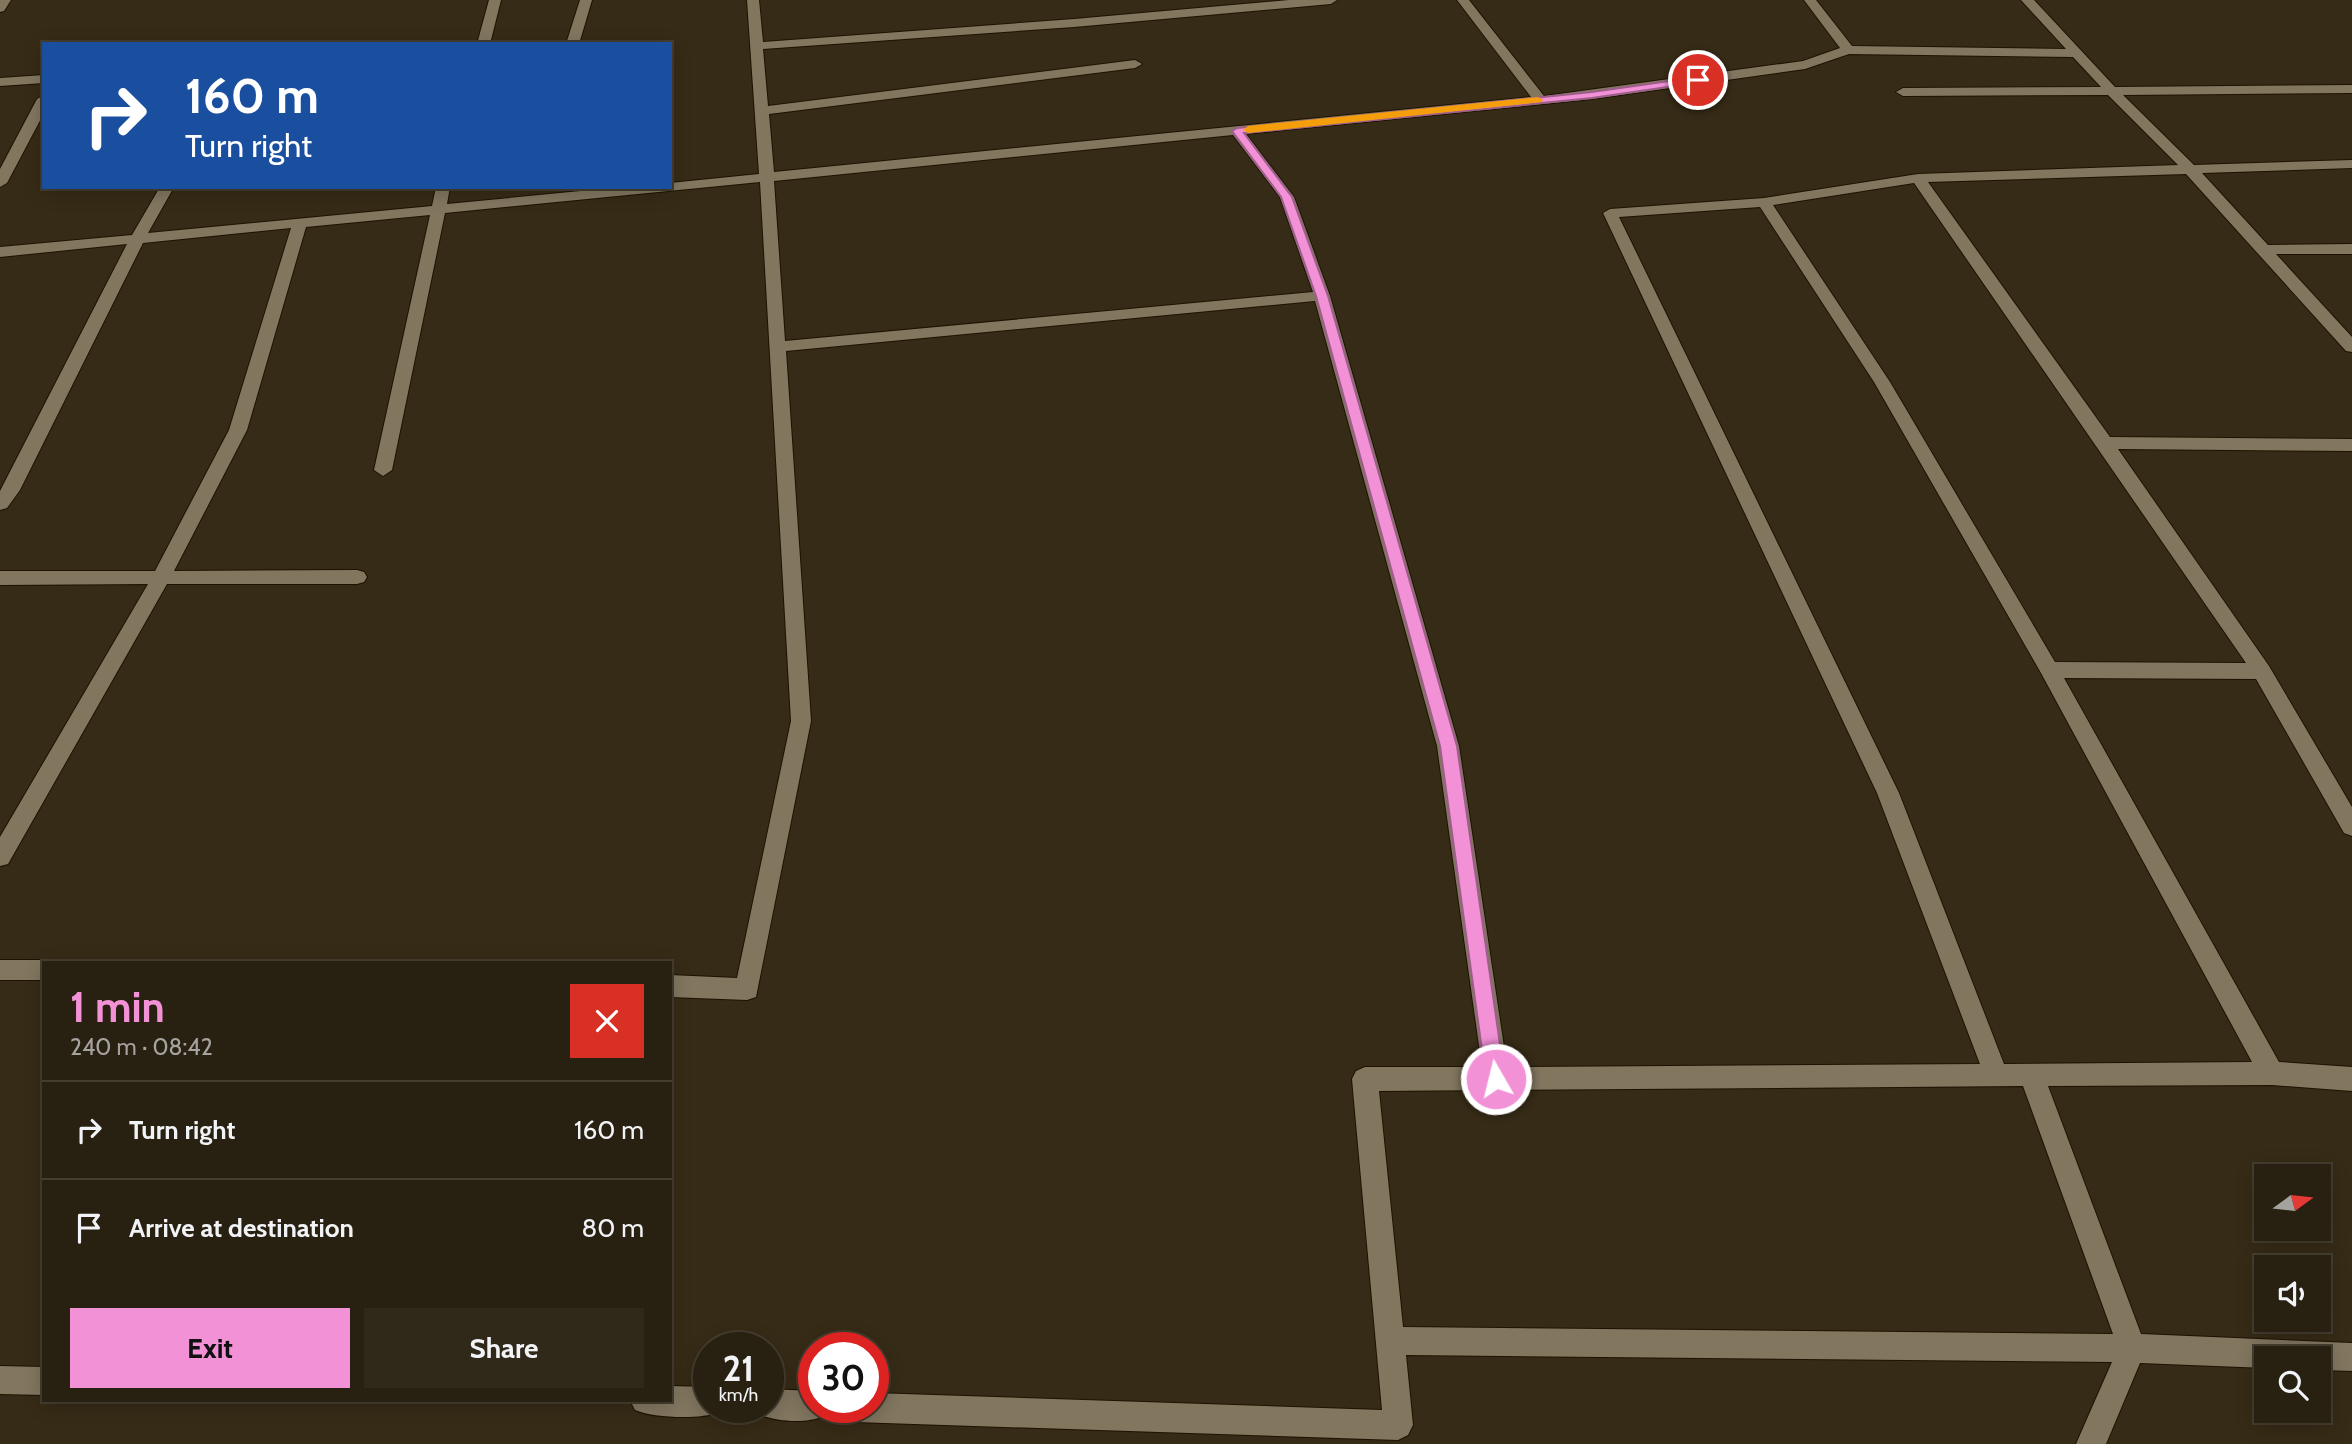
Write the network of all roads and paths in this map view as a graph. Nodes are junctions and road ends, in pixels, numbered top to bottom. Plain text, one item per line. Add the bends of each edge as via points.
1 (5, 0) edge
2 (495, 0) edge
3 (586, 0) edge
4 (752, 0) edge
5 (1331, 0) edge
6 (1463, 0) edge
7 (1810, 0) edge
8 (2027, 0) edge
9 (0, 8) edge
10 (484, 42) edge
11 (573, 42) edge
12 (756, 46) junction
13 (1849, 50) junction
14 (2077, 53) junction
15 (1135, 64) dead end
16 (42, 79) edge
17 (0, 82) edge
18 (2352, 89) edge
19 (1903, 92) dead end
20 (2113, 92) junction
21 (1540, 100) junction
22 (42, 103) edge
23 (761, 111) junction
24 (1237, 131) junction
25 (2352, 164) edge
26 (2190, 169) junction
27 (767, 178) junction
28 (1919, 178) junction
29 (0, 183) edge
30 (672, 187) edge
31 (166, 189) edge
32 (442, 189) edge
33 (630, 189) edge
34 (591, 191) edge
35 (1764, 202) junction
36 (436, 210) junction
37 (300, 223) junction
38 (137, 239) junction
39 (2352, 249) edge
40 (2262, 250) junction
41 (0, 252) edge
42 (1322, 296) junction
43 (778, 347) junction
44 (2352, 347) edge
45 (2105, 443) junction
46 (2352, 445) edge
47 (383, 470) dead end
48 (0, 503) edge
49 (0, 578) edge
50 (161, 578) junction
51 (357, 578) dead end
52 (2049, 670) junction
53 (2262, 671) junction
54 (2352, 827) edge
55 (0, 857) edge
56 (0, 970) edge
57 (42, 970) edge
58 (672, 986) edge
59 (2272, 1073) junction
60 (1996, 1074) junction
61 (2031, 1074) junction
62 (1496, 1079) junction
63 (2352, 1079) edge
64 (1390, 1341) junction
65 (2132, 1348) junction
66 (2352, 1357) edge
67 (0, 1380) edge
68 (42, 1381) edge
69 (672, 1401) edge
70 (693, 1402) edge
71 (889, 1408) edge
72 (2091, 1444) edge

1 - 9 street
2 - 10 street
3 - 11 street
4 - 12 street
5 - 12 street
6 - 21 street
7 - 13 street
8 - 14 street
12 - 23 street
13 - 14 street
13 - 21 street via 1805,65
14 - 20 street
15 - 23 street
16 - 17 street
18 - 20 street
19 - 20 street
20 - 26 street
21 - 24 street
22 - 29 street
23 - 27 street
24 - 27 street
24 - 42 street via 1287,197
25 - 26 street
26 - 28 street
26 - 40 street
27 - 30 street
27 - 43 street
28 - 35 street
28 - 45 street
31 - 38 street
32 - 36 street
33 - 34 street
34 - 36 street
35 - 52 street via 1882,382
35 - 60 street via 1610,213 1888,793
36 - 37 street
36 - 47 street
37 - 38 street
37 - 50 street via 238,430
38 - 41 street
38 - 48 street
39 - 40 street
40 - 44 street
42 - 43 street
42 - 62 street via 1448,746
43 - 58 street via 801,721 747,989
45 - 46 street
45 - 53 street
49 - 50 street
50 - 51 street
50 - 55 street
52 - 53 street
52 - 59 street
53 - 54 street
56 - 57 street
59 - 61 street
59 - 63 street
60 - 61 street
60 - 62 street
61 - 65 street
62 - 64 street via 1365,1079
64 - 65 street
64 - 71 street via 1398,1425
65 - 66 street
65 - 72 street
67 - 68 street
69 - 70 street

